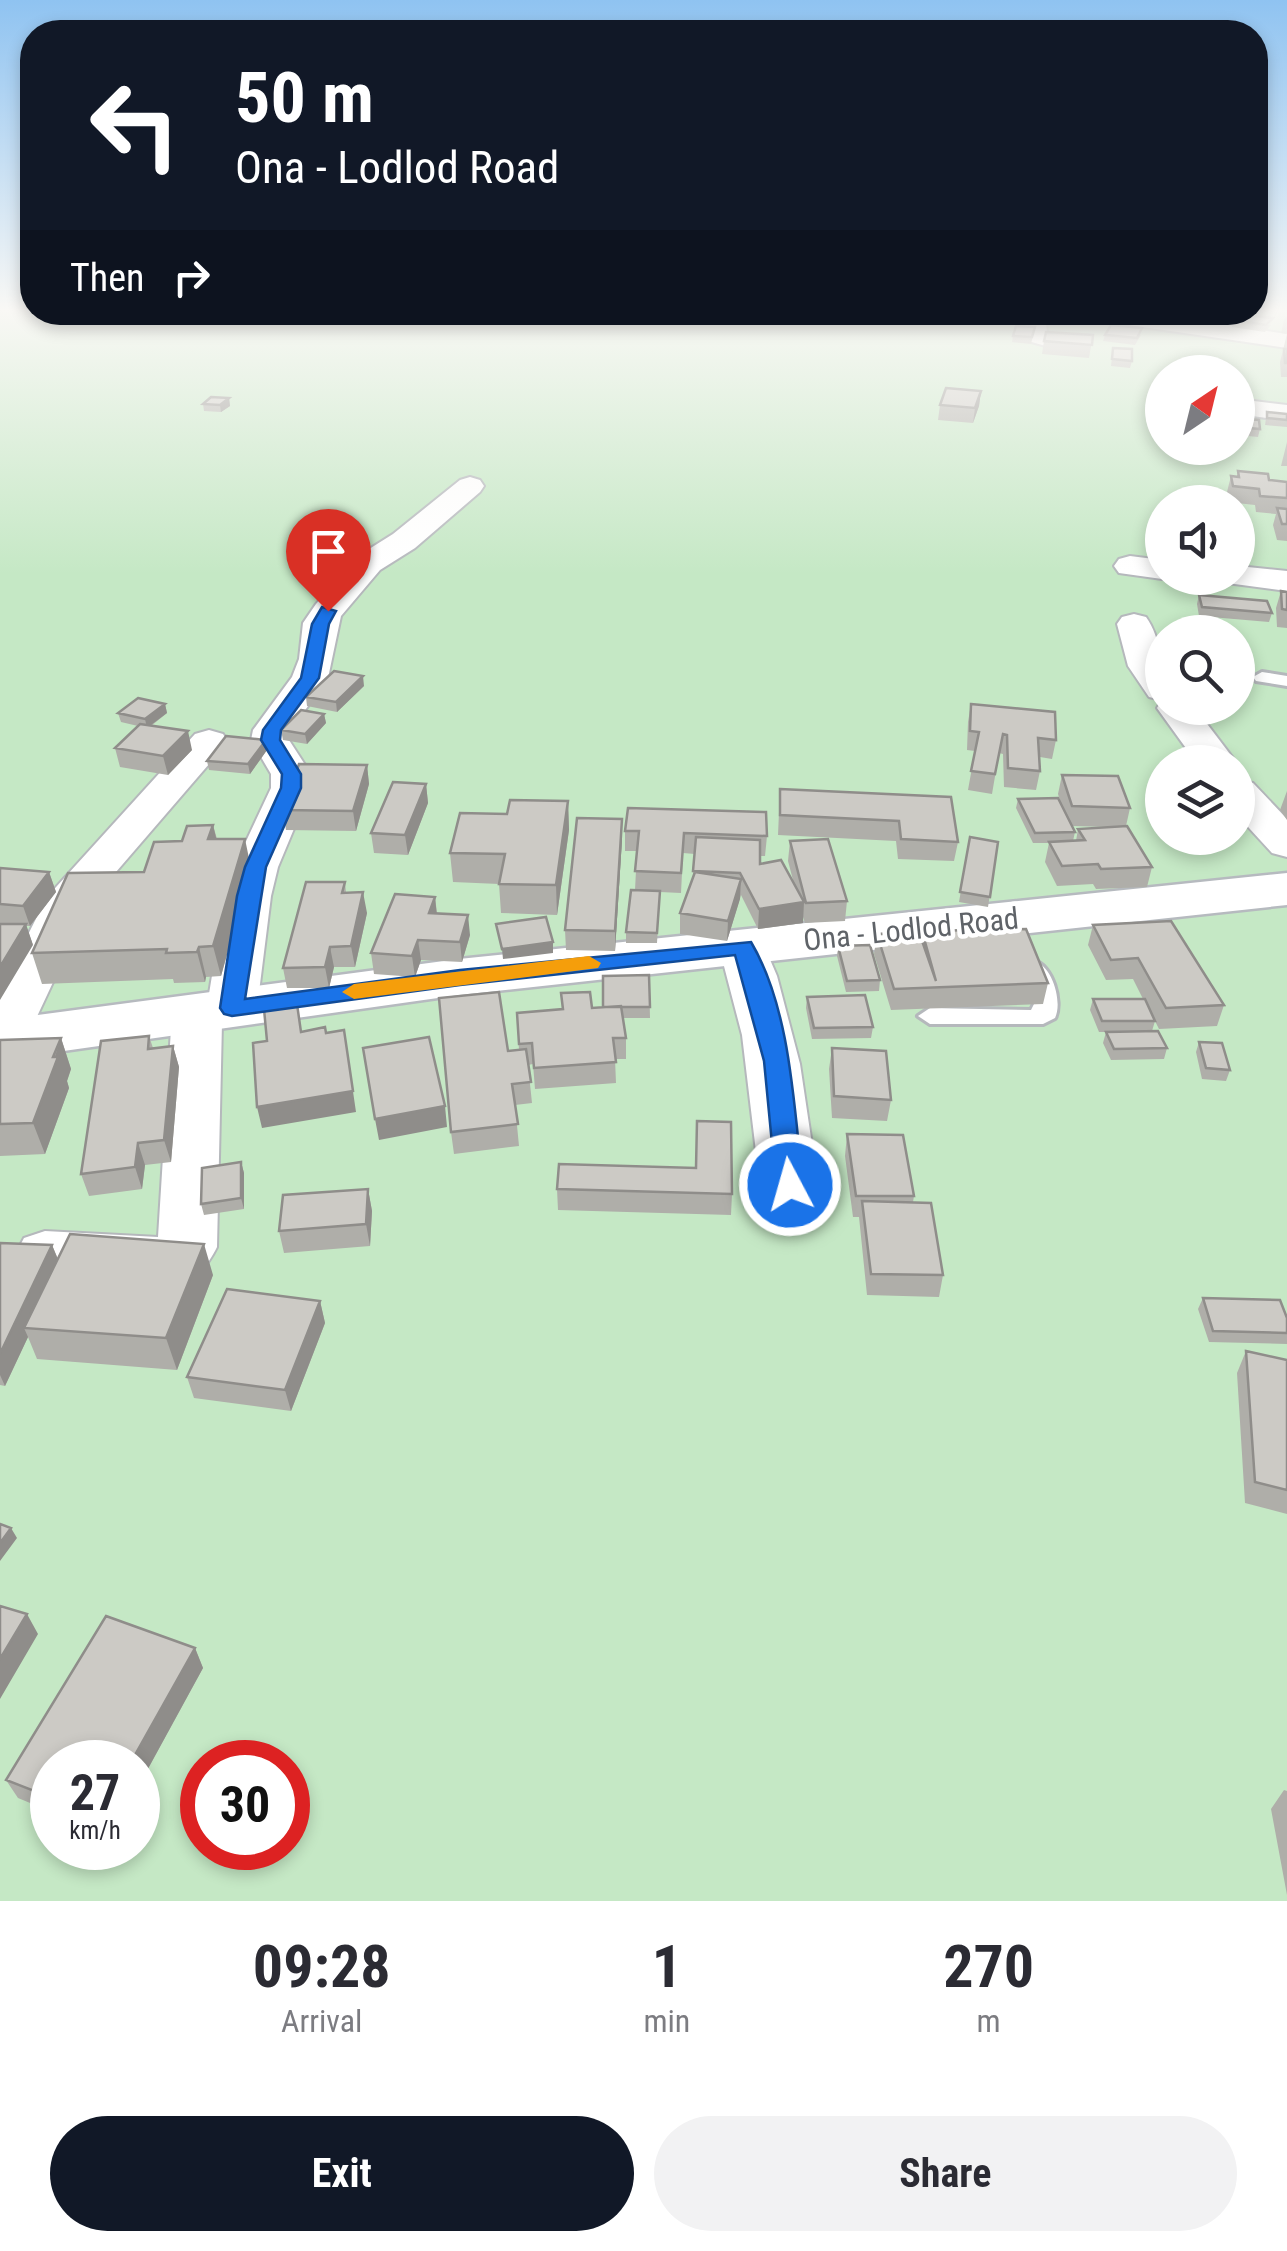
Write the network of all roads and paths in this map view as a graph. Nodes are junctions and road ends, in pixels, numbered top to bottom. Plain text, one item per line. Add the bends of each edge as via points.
1 (1255, 410) edge
2 (1287, 414) edge
3 (470, 486) dead end
4 (1130, 566) dead end
5 (1145, 567) edge
6 (1255, 578) edge
7 (1287, 581) edge
8 (1134, 624) dead end
9 (1145, 662) edge
10 (1262, 677) dead end
11 (1287, 681) edge
12 (209, 742) dead end
13 (1255, 810) edge
14 (1287, 844) edge
15 (1287, 889) edge
16 (1021, 935) junction
17 (743, 947) junction
18 (215, 1011) junction
19 (930, 1016) dead end
20 (0, 1040) edge
21 (790, 1185) dead end
22 (46, 1254) edge

1 - 2 street
3 - 18 street via 369,563 320,624 310,678 272,730 270,740 291,774 291,788 256,867
4 - 5 street
6 - 7 street
8 - 9 street
10 - 11 lane
12 - 20 street via 70,898
13 - 14 street
15 - 16 main road, Ona - Lodlod Road
16 - 17 main road, Ona - Lodlod Road
16 - 19 lane via 1047,1012 1035,1018
17 - 18 main road, Ona - Lodlod Road
17 - 21 street via 776,1061
18 - 20 main road, Ona - Lodlod Road
18 - 22 street via 188,1247 169,1263

